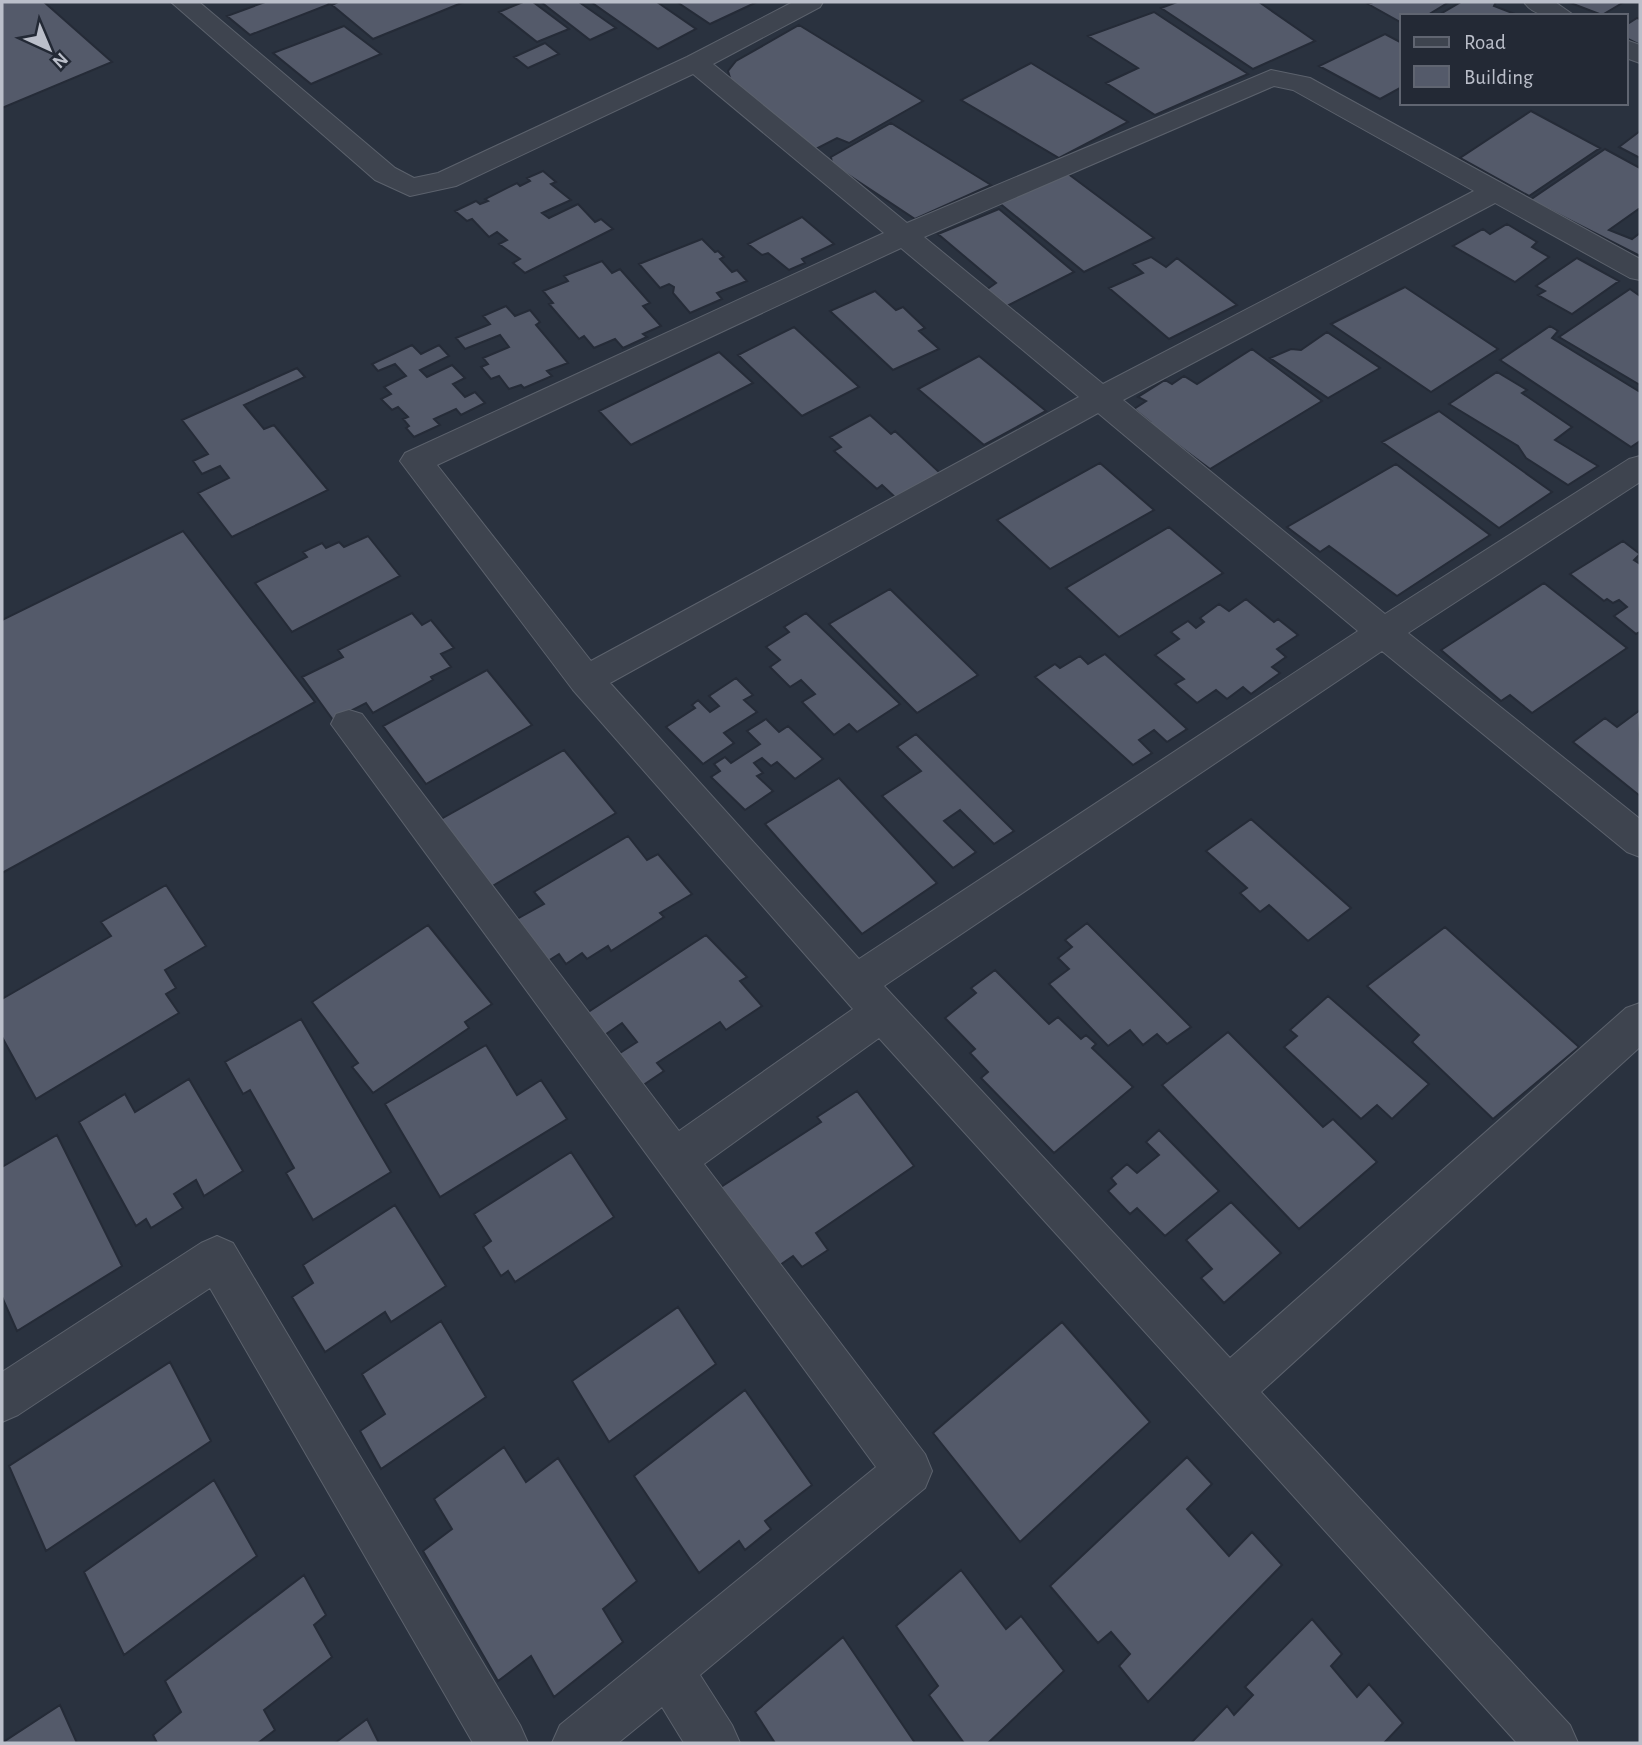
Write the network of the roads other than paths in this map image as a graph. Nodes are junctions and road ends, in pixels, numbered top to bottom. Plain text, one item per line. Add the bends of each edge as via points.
1 (184, 2) edge
2 (811, 2) edge
3 (1536, 2) edge
4 (1559, 14) edge
5 (696, 63) junction
6 (1496, 191) junction
7 (904, 235) junction
8 (1640, 271) edge
9 (1101, 398) junction
10 (1640, 467) edge
11 (1383, 632) junction
12 (586, 680) junction
13 (349, 724) dead end
14 (1640, 841) edge
15 (869, 997) junction
16 (1640, 1021) edge
17 (676, 1159) junction
18 (1229, 1390) junction
19 (2, 1399) edge
20 (668, 1670) junction
21 (502, 1743) edge
22 (578, 1743) edge
23 (714, 1743) edge
24 (1552, 1743) edge

1 - 5 street via 385,174 410,187 446,180
2 - 5 street
3 - 4 street
5 - 7 street
6 - 7 street via 1301,84 1271,78
6 - 8 street
6 - 9 street
7 - 9 street
7 - 12 street via 416,461
9 - 11 street
9 - 12 street
10 - 11 street
11 - 14 street
11 - 15 street
12 - 15 street
13 - 17 street
15 - 17 street
15 - 18 street
16 - 18 street
17 - 20 street via 908,1471
18 - 24 street
19 - 21 street via 217,1258
20 - 22 street
20 - 23 street

